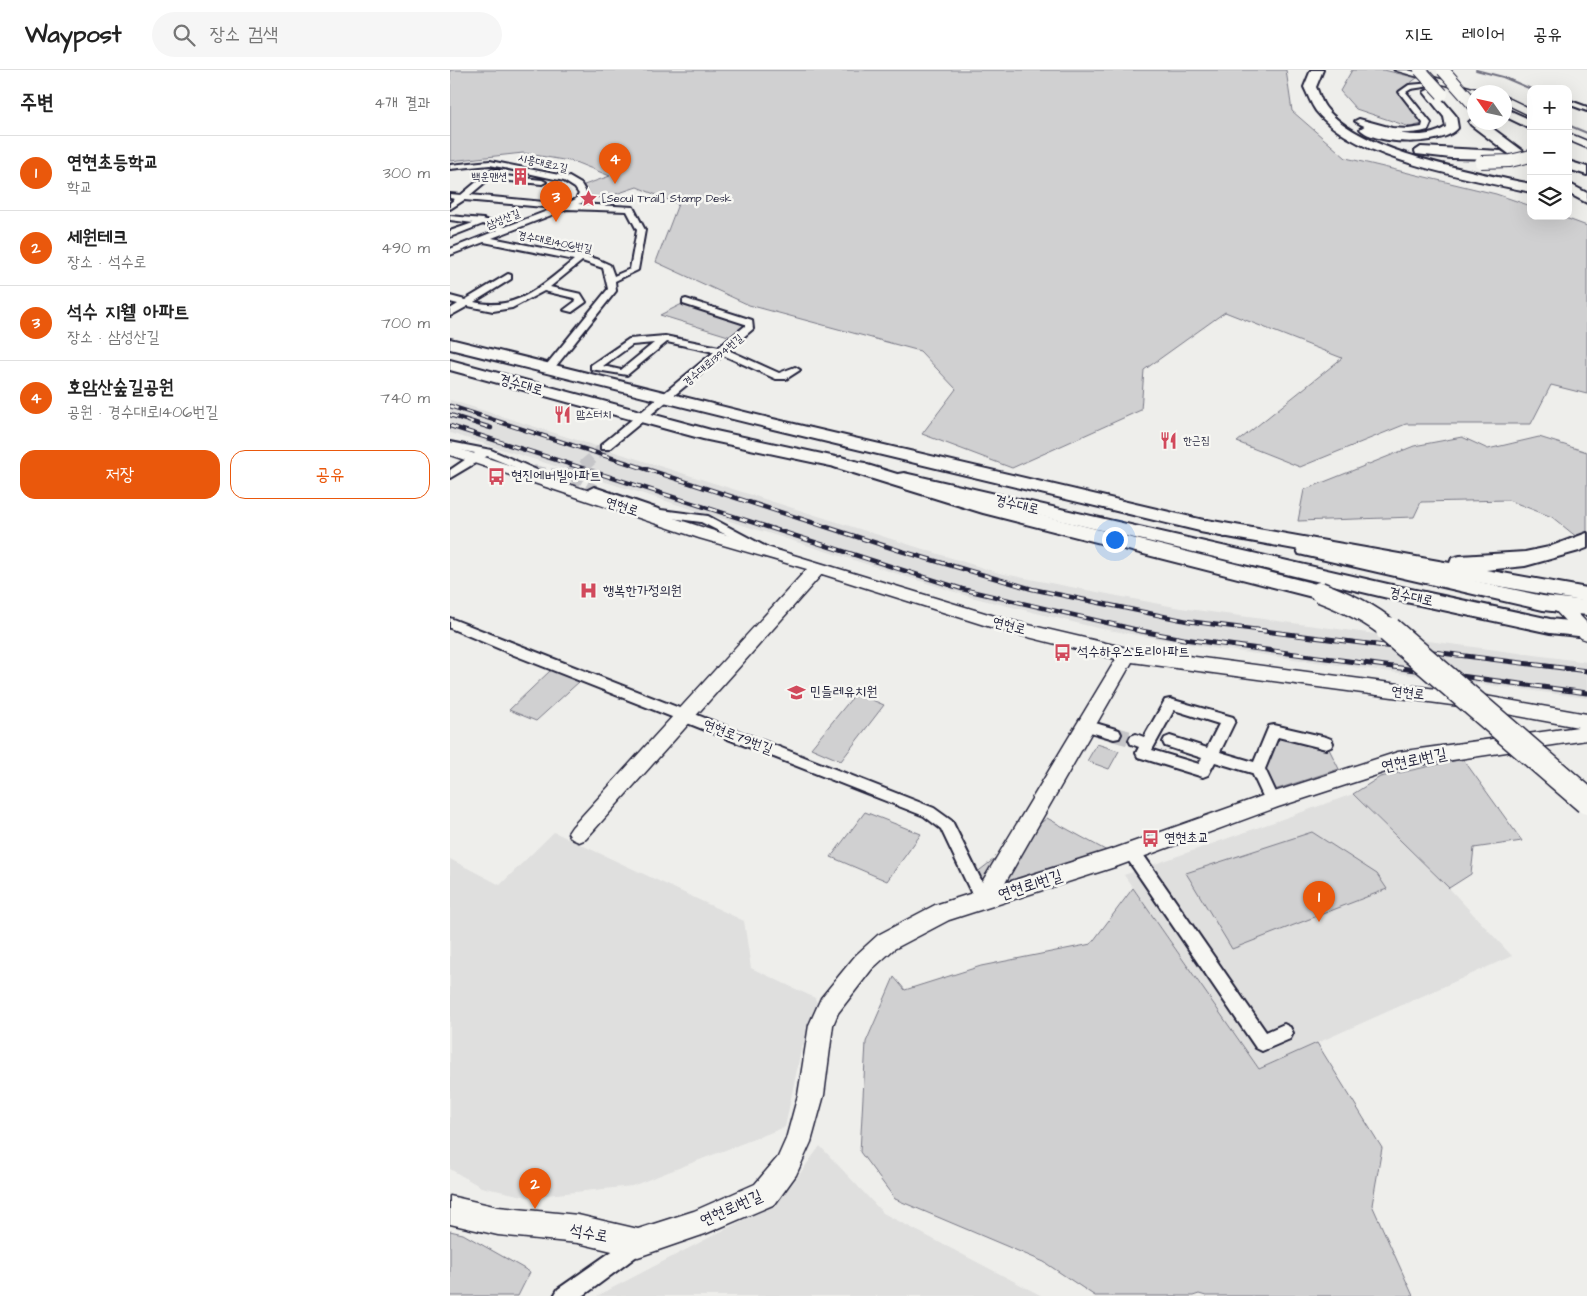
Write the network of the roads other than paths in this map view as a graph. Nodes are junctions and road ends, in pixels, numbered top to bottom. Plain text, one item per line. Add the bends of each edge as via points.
1 (1318, 70) edge
2 (1326, 70) edge
3 (1398, 70) edge
4 (1413, 70) edge
5 (1419, 70) edge
6 (1427, 70) edge
7 (1443, 70) edge
8 (1470, 85) edge
9 (1471, 85) edge
10 (1463, 86) junction
11 (1467, 87) edge
12 (1467, 88) edge
13 (1436, 93) junction
14 (1467, 96) edge
15 (1572, 103) edge
16 (1512, 104) edge
17 (1512, 107) edge
18 (1587, 109) edge
19 (1527, 110) edge
20 (1334, 115) junction
21 (1467, 116) edge
22 (1527, 121) edge
23 (1355, 127) junction
24 (1487, 130) edge
25 (1505, 130) edge
26 (1572, 138) edge
27 (1587, 145) edge
28 (1527, 147) edge
29 (1501, 155) dead end
30 (1527, 157) edge
31 (1527, 159) edge
32 (502, 166) junction
33 (1572, 166) edge
34 (450, 167) edge
35 (1587, 171) edge
36 (488, 177) junction
37 (1572, 180) edge
38 (578, 186) junction
39 (1527, 187) edge
40 (1572, 189) edge
41 (1587, 190) edge
42 (450, 196) edge
43 (463, 197) junction
44 (1587, 199) edge
45 (1572, 201) edge
46 (450, 206) edge
47 (565, 206) junction
48 (1587, 208) edge
49 (450, 218) edge
50 (483, 221) junction
51 (505, 230) junction
52 (450, 234) edge
53 (484, 239) junction
54 (450, 252) edge
55 (581, 258) junction
56 (508, 277) dead end
57 (611, 280) junction
58 (542, 288) junction
59 (450, 299) edge
60 (467, 302) junction
61 (686, 302) dead end
62 (569, 310) dead end
63 (450, 313) edge
64 (666, 339) junction
65 (450, 344) edge
66 (723, 351) junction
67 (450, 365) edge
68 (548, 369) junction
69 (795, 370) dead end
70 (667, 398) junction
71 (642, 418) junction
72 (450, 445) edge
73 (605, 447) tunnel mouth
74 (450, 450) edge
75 (481, 455) junction
76 (841, 463) junction
77 (533, 471) tunnel mouth
78 (450, 475) edge
79 (594, 490) tunnel mouth
80 (1207, 527) junction
81 (709, 529) junction
82 (1587, 540) edge
83 (1342, 551) junction
84 (819, 567) junction
85 (1587, 595) edge
86 (1559, 604) junction
87 (1587, 608) edge
88 (450, 623) edge
89 (1585, 631) edge
90 (1127, 655) junction
91 (1474, 701) junction
92 (685, 717) junction
93 (1587, 721) edge
94 (1085, 725) junction
95 (1587, 732) edge
96 (1114, 734) tunnel mouth
97 (1170, 742) dead end
98 (1326, 743) dead end
99 (1507, 743) junction
100 (1211, 755) junction
101 (1258, 769) junction
102 (1272, 801) junction
103 (1587, 801) edge
104 (579, 833) dead end
105 (1132, 852) junction
106 (983, 900) junction
107 (1284, 1033) dead end
108 (450, 1210) edge
109 (638, 1243) junction
110 (565, 1296) edge

1 - 23 highway via 1310,87 1314,102 1328,117
2 - 20 highway via 1319,85 1319,94
3 - 10 street
4 - 8 street
5 - 13 highway, bridge
6 - 9 street
7 - 12 highway, bridge
7 - 14 highway, bridge
10 - 11 street
10 - 23 street via 1437,84 1408,87 1402,92 1427,123 1420,130
13 - 20 highway via 1452,119 1452,128 1440,136 1392,136 1365,129
13 - 21 highway
15 - 18 street
16 - 19 street
17 - 22 highway
20 - 29 highway via 1366,136 1404,148 1452,154
23 - 30 highway, bridge via 1386,146 1455,161 1510,161
23 - 39 highway via 1385,149 1422,163
24 - 31 highway
25 - 28 highway
26 - 27 street
32 - 34 street, 시흥대로2길 via 490,163
32 - 36 street, 시흥대로2길
32 - 38 street, 시흥대로2길 via 566,179
33 - 35 highway
36 - 38 street, 시흥대로2길
36 - 43 street, 시흥대로2길
37 - 41 highway
38 - 47 street, 시흥대로2길 via 583,194 581,200
40 - 44 highway
42 - 43 street
43 - 46 street, 시흥대로2길
43 - 47 street
45 - 48 highway
47 - 51 street, 삼성산길
47 - 57 street via 630,209 641,230 634,270
49 - 50 street
50 - 51 street
50 - 52 street
51 - 53 street, 삼성산길
53 - 54 street, 삼성산길
53 - 55 street, 경수대로1406번길
55 - 57 street, 경수대로1406번길 via 603,263
55 - 58 street
56 - 60 street
57 - 68 street via 613,289
58 - 60 street via 515,305 499,308
58 - 62 street via 578,296 582,302
59 - 60 street
60 - 63 street
61 - 66 street, 경수대로1394번길 via 749,322 750,327
64 - 64 street via 624,373 606,370 644,341
64 - 66 street
65 - 68 main road, 경수대로
66 - 69 street via 776,376 782,377
66 - 70 street, 경수대로1394번길
67 - 71 main road, 경수대로
68 - 70 main road, 경수대로
70 - 71 street, 경수대로1394번길
70 - 80 main road, 경수대로
71 - 73 street, 경수대로1394번길
71 - 76 main road, 경수대로
72 - 75 street
74 - 75 street, 연현로
75 - 77 street
75 - 78 street
75 - 81 street, 연현로
76 - 89 main road, 경수대로 via 973,510 1314,594 1392,592
76 - 103 highway, bridge via 990,509 1320,592 1350,604 1378,620
79 - 81 street via 659,513 694,517
80 - 83 highway
80 - 86 main road, 경수대로 via 1454,584
81 - 84 street, 연현로 via 782,558
82 - 83 highway via 1544,556 1483,563 1429,561
83 - 85 highway
84 - 90 street, 연현로 via 1006,626
84 - 92 street
86 - 87 main road, 경수대로
86 - 89 street
88 - 92 street, 연현로79번길
90 - 91 street, 연현로
90 - 94 street
91 - 93 street, 연현로
91 - 99 street
92 - 104 street
92 - 106 street, 연현로79번길 via 929,812 946,825
94 - 96 street
94 - 106 street
95 - 99 street, 연현로1번길
97 - 100 street
98 - 101 street via 1274,730
99 - 102 street, 연현로1번길 via 1398,760
100 - 100 street via 1203,771 1143,753 1142,742 1170,704 1228,721
100 - 101 street
101 - 102 street
102 - 105 street, 연현로1번길
105 - 106 street, 연현로1번길
105 - 107 street via 1262,1042
106 - 109 street, 연현로1번길 via 943,912 886,942 864,962 829,1006 820,1025 811,1095 798,1142 788,1166 765,1194 695,1224
108 - 109 street, 석수로 via 498,1221 578,1229
109 - 110 street, 석수로

